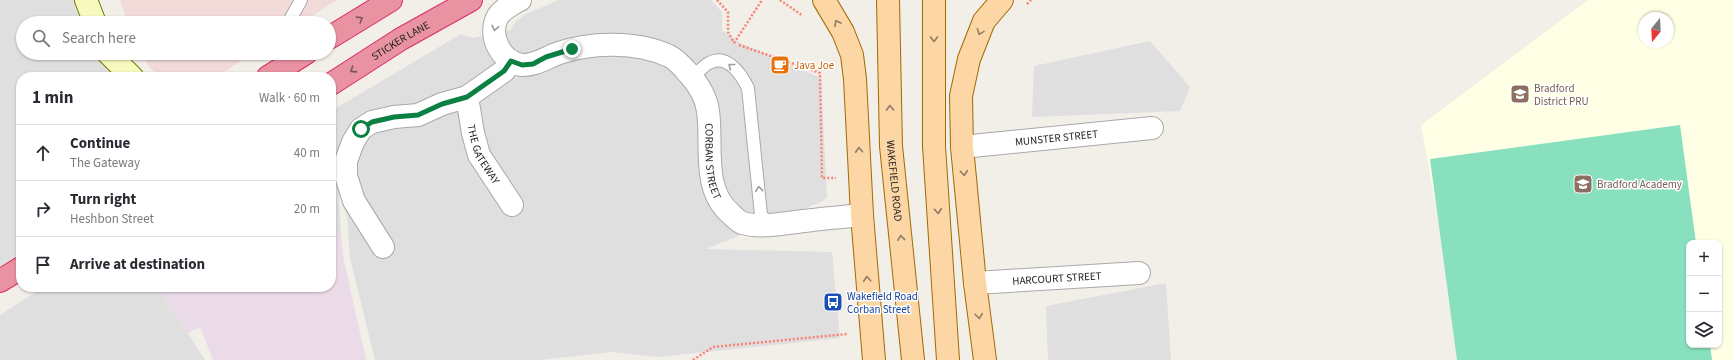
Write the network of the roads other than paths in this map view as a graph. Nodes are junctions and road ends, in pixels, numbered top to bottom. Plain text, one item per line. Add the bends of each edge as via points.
1 (86, 0) edge
2 (301, 0) edge
3 (390, 0) edge
4 (471, 0) edge
5 (520, 0) edge
6 (824, 0) edge
7 (888, 0) edge
8 (934, 0) edge
9 (1002, 0) edge
10 (92, 16) edge
11 (292, 16) edge
12 (336, 34) edge
13 (110, 60) edge
14 (115, 60) edge
15 (290, 60) edge
16 (511, 61) junction
17 (113, 72) edge
18 (127, 72) edge
19 (274, 72) edge
20 (692, 78) junction
21 (336, 81) edge
22 (467, 97) junction
23 (1152, 128) dead end
24 (962, 147) junction
25 (512, 205) dead end
26 (862, 215) junction
27 (770, 225) junction
28 (383, 247) dead end
29 (16, 271) edge
30 (1139, 273) dead end
31 (0, 281) edge
32 (975, 283) junction
33 (874, 360) edge
34 (913, 360) edge
35 (948, 360) edge
36 (984, 360) edge

1 - 10 street
2 - 11 lane
12 -> 3 highway
4 -> 21 highway, STICKER LANE via 401,39
5 -> 16 street via 498,16 494,32 499,49
26 -> 6 main road via 852,55 843,32
34 -> 7 main road, WAKEFIELD ROAD via 891,146
8 -> 35 main road via 934,146
9 -> 24 main road via 984,21 969,59 961,96
13 - 17 street
14 - 18 street
15 - 19 highway
16 - 20 street, CORBAN STREET via 522,65 533,64 572,49 596,45 633,47 670,56
16 - 22 street via 504,71
20 - 27 street, CORBAN STREET via 703,94 708,110 711,172 716,194 726,210 741,222
27 -> 20 lane via 761,215 748,88 728,62 719,60 709,63
22 - 25 street, THE GATEWAY via 479,155
22 - 28 street via 442,104 418,115 372,122 361,129 353,142 346,161 346,176 354,201
23 - 24 street, MUNSTER STREET
24 -> 32 main road
26 - 27 street, CORBAN STREET
33 -> 26 main road
29 - 31 highway
30 - 32 street, HARCOURT STREET
32 -> 36 main road

